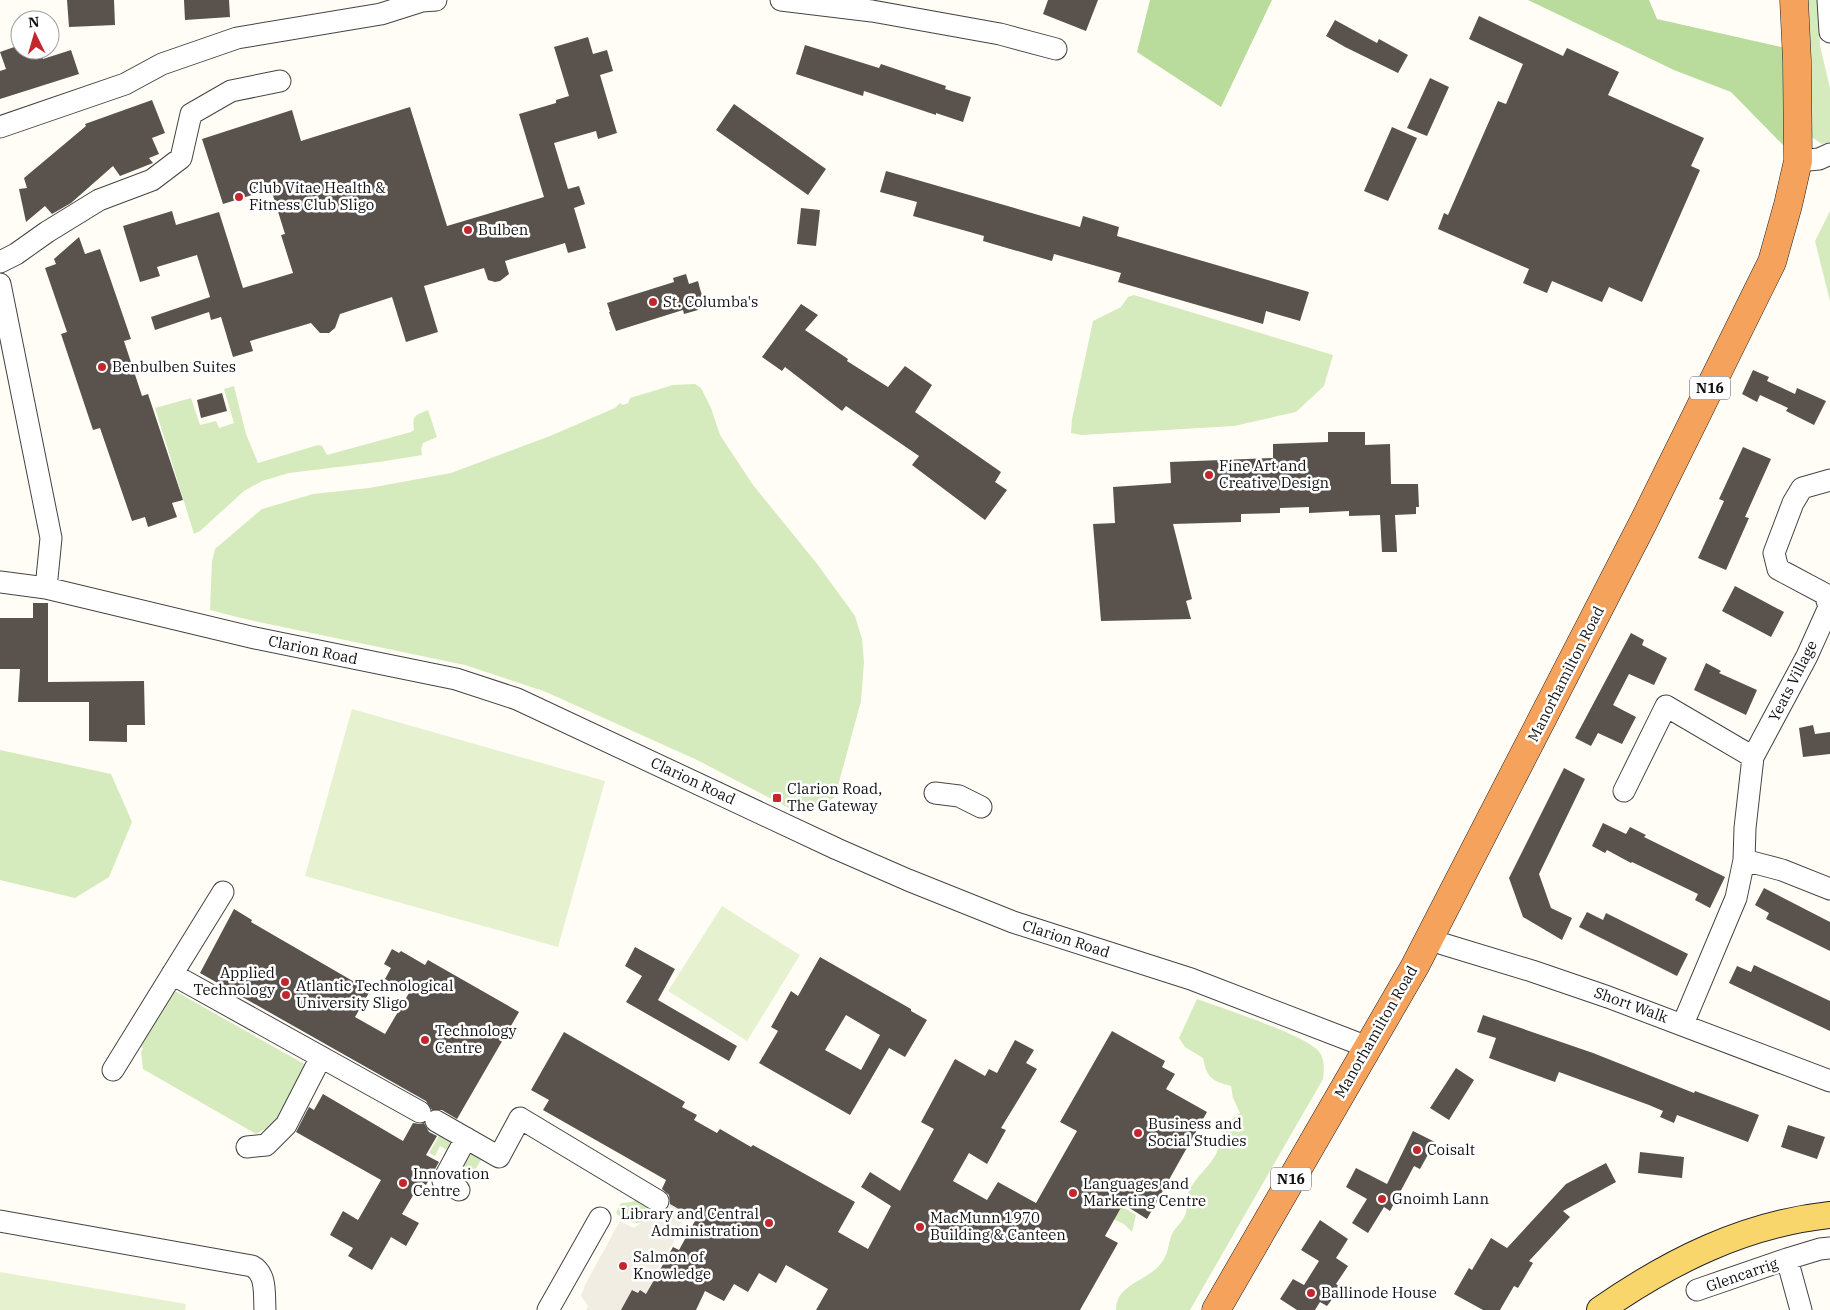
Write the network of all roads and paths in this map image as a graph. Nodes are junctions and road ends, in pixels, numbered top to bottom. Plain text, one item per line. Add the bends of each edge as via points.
1 (436, 0) edge
2 (781, 0) edge
3 (1794, 0) edge
4 (1828, 0) edge
5 (1830, 32) edge
6 (1056, 49) dead end
7 (280, 81) dead end
8 (0, 127) edge
9 (1830, 154) edge
10 (1798, 161) junction
11 (0, 262) edge
12 (0, 284) edge
13 (1830, 480) edge
14 (0, 582) edge
15 (46, 588) junction
16 (1754, 757) junction
17 (1624, 791) dead end
18 (935, 793) dead end
19 (982, 807) dead end
20 (1744, 860) junction
21 (1830, 889) edge
22 (223, 892) dead end
23 (1430, 938) junction
24 (172, 974) junction
25 (1683, 1024) junction
26 (1367, 1048) junction
27 (321, 1057) junction
28 (114, 1070) dead end
29 (1830, 1081) edge
30 (466, 1138) junction
31 (247, 1147) dead end
32 (454, 1188) dead end
33 (658, 1201) dead end
34 (1830, 1215) edge
35 (600, 1218) dead end
36 (0, 1221) edge
37 (1830, 1248) edge
38 (1787, 1260) junction
39 (1697, 1290) dead end
40 (265, 1310) edge
41 (548, 1310) edge
42 (1216, 1310) edge
43 (1600, 1310) edge
44 (1802, 1310) edge

1 - 8 street via 381,14 237,38 162,64 125,84
2 - 6 street via 872,11 980,30
3 - 10 highway, Manorhamilton Road / N16
4 - 5 street
7 - 11 street via 231,91 191,114 181,158 152,180 99,200
9 - 10 street via 1819,159
10 - 23 highway, Manorhamilton Road / N16 via 1772,262
12 - 15 street via 51,538
13 - 16 street, Yeats Village via 1802,488 1793,502 1774,553 1778,569 1825,594 1829,607
14 - 15 street, Clarion Road
15 - 26 street, Clarion Road via 255,638 456,679 517,699 908,880 1013,922 1191,979
16 - 17 street via 1666,706
16 - 20 street, Yeats Village
18 - 19 street via 959,796
20 - 21 street via 1782,870
20 - 25 street, Yeats Village via 1736,898
22 - 24 street
23 - 25 street, Short Walk
23 - 26 highway, Manorhamilton Road / N16
24 - 27 street
24 - 28 street
25 - 29 street, Short Walk
26 - 42 highway, Manorhamilton Road / N16
27 - 30 street
27 - 31 street via 286,1125 266,1145
30 - 32 street
30 - 33 street via 499,1156 520,1118
34 - 43 main road via 1800,1218 1744,1234 1689,1256 1637,1284
35 - 41 street
36 - 40 street via 252,1266 263,1276
37 - 38 street, Glencarrig via 1820,1248
38 - 39 street, Glencarrig
38 - 44 street, Glencarrig

